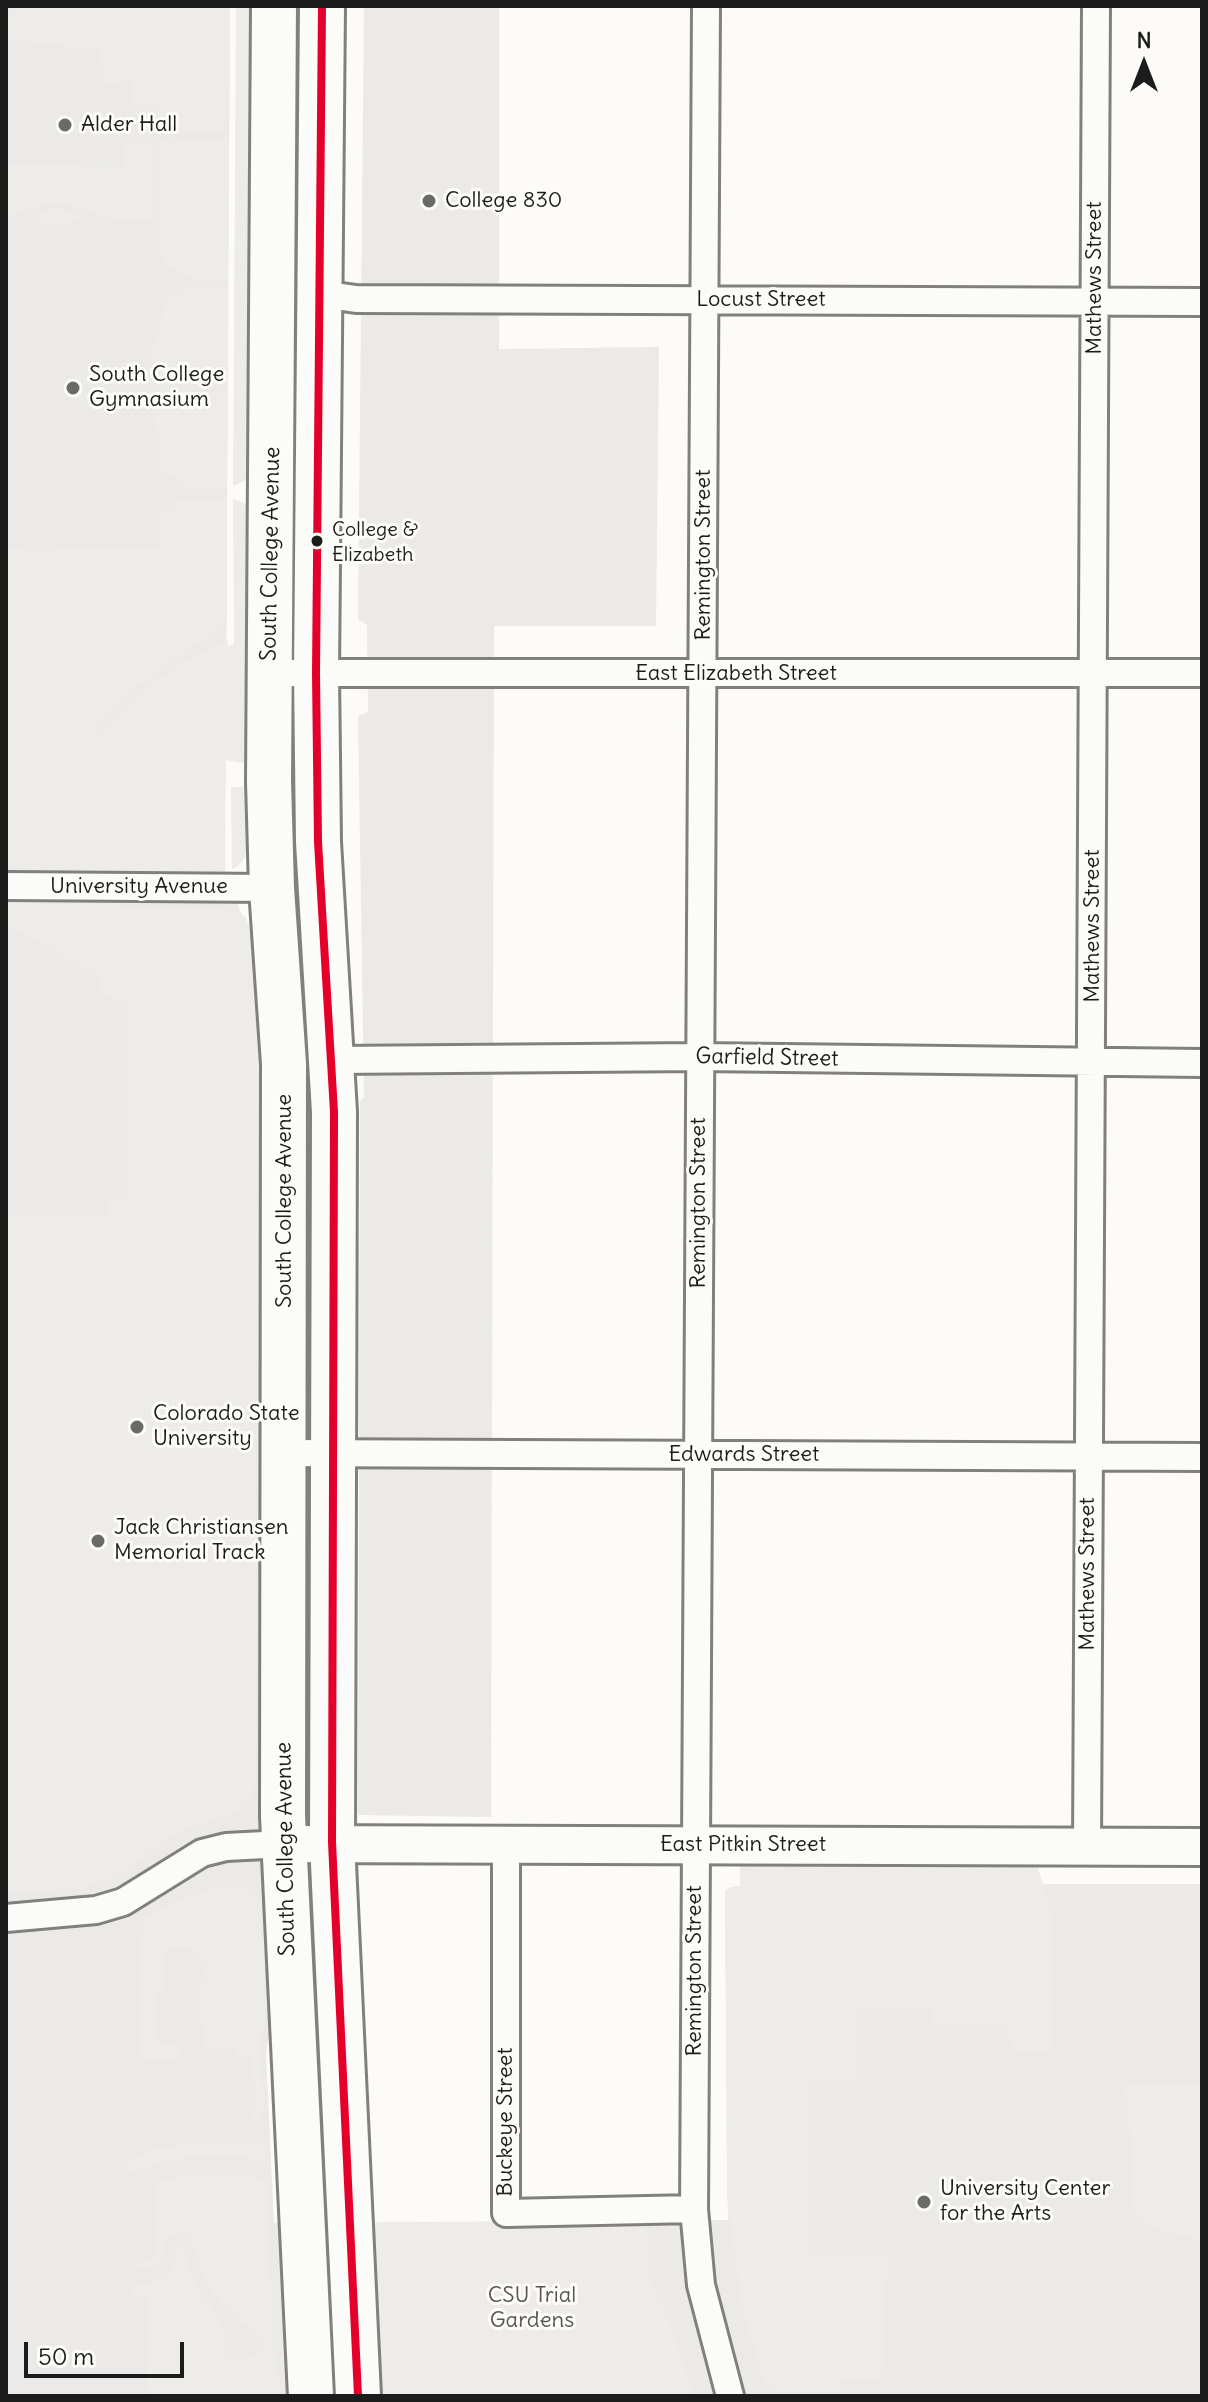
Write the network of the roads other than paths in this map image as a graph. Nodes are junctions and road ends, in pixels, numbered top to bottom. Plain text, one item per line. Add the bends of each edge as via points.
1 (274, 6) edge
2 (322, 6) edge
3 (706, 6) edge
4 (1096, 6) edge
5 (275, 158) junction
6 (321, 294) junction
7 (705, 300) junction
8 (1095, 302) junction
9 (1202, 302) edge
10 (269, 673) junction
11 (316, 673) junction
12 (1093, 673) junction
13 (1202, 673) edge
14 (703, 675) junction
15 (6, 886) edge
16 (272, 888) junction
17 (700, 1057) junction
18 (333, 1060) junction
19 (1093, 1062) junction
20 (1202, 1063) edge
21 (285, 1453) junction
22 (333, 1453) junction
23 (698, 1455) junction
24 (1089, 1456) junction
25 (1202, 1457) edge
26 (332, 1842) junction
27 (284, 1844) junction
28 (506, 1844) junction
29 (695, 1845) junction
30 (1087, 1846) junction
31 (1202, 1847) edge
32 (6, 1918) edge
33 (694, 2209) junction
34 (311, 2396) edge
35 (358, 2396) edge
36 (730, 2396) edge

1 - 5 highway, South College Avenue
2 - 6 highway, South College Avenue
3 - 7 street, Remington Street
4 - 8 street, Mathews Street
5 - 6 highway via 290,245 300,273
5 - 10 highway, South College Avenue
6 - 7 street, Locust Street via 356,299
6 - 11 highway, South College Avenue
7 - 8 street, Locust Street
7 - 14 street, Remington Street
8 - 9 street, Locust Street
8 - 12 street, Mathews Street
10 - 11 street, East Elizabeth Street
10 - 16 highway, South College Avenue
11 - 14 street, East Elizabeth Street
11 - 18 highway, South College Avenue via 318,842
12 - 13 street, East Elizabeth Street
12 - 14 street, East Elizabeth Street
12 - 19 street, Mathews Street
14 - 17 street, Remington Street
15 - 16 street, University Avenue
16 - 21 highway, South College Avenue via 284,1064
17 - 18 street, Garfield Street
17 - 19 street, Garfield Street
17 - 23 street, Remington Street
18 - 22 highway, South College Avenue
19 - 20 street, Garfield Street
19 - 24 street, Mathews Street
21 - 22 street, Edwards Street
21 - 27 highway, South College Avenue
22 - 23 street, Edwards Street
22 - 26 highway, South College Avenue
23 - 24 street, Edwards Street
23 - 29 street, Remington Street
24 - 25 street, Edwards Street
24 - 30 street, Mathews Street
26 - 27 street, East Pitkin Street
26 - 28 street, East Pitkin Street
26 - 35 highway, South College Avenue
27 - 32 street via 202,1853 123,1902 96,1910
27 - 34 highway, South College Avenue
28 - 29 street, East Pitkin Street
28 - 33 street, Buckeye Street via 506,2213
29 - 30 street, East Pitkin Street
29 - 33 street, Remington Street
30 - 31 street, East Pitkin Street
33 - 36 street, Remington Street via 701,2285

